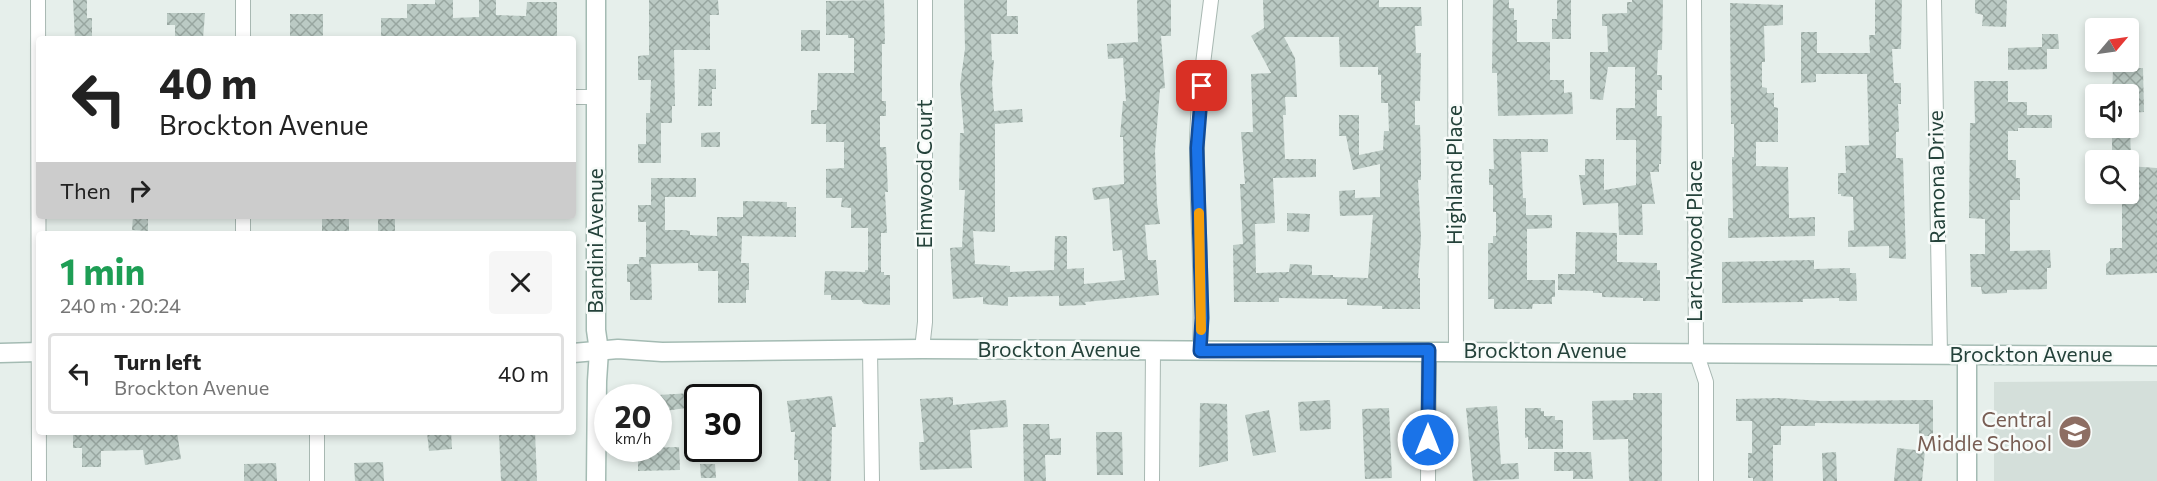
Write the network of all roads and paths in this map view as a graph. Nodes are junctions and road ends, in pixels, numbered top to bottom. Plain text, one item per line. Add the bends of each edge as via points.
1 (38, 0) edge
2 (243, 0) edge
3 (596, 0) edge
4 (925, 0) edge
5 (1211, 0) edge
6 (1455, 0) edge
7 (1694, 0) edge
8 (1934, 0) edge
9 (38, 36) edge
10 (243, 36) edge
11 (576, 97) edge
12 (595, 97) junction
13 (922, 349) junction
14 (870, 350) junction
15 (1153, 350) junction
16 (1429, 350) junction
17 (599, 351) junction
18 (1200, 351) junction
19 (1456, 351) junction
20 (36, 352) edge
21 (1696, 352) junction
22 (0, 353) edge
23 (576, 353) edge
24 (1940, 355) junction
25 (1967, 356) junction
26 (2157, 356) edge
27 (39, 435) edge
28 (317, 435) edge
29 (39, 481) edge
30 (317, 481) edge
31 (596, 481) edge
32 (872, 481) edge
33 (1152, 481) edge
34 (1428, 481) edge
35 (1706, 481) edge
36 (1967, 481) edge

1 - 9 street
2 - 10 street
3 - 12 main road, Bandini Avenue
4 - 13 street, Elmwood Court
5 - 18 street via 1197,148
6 - 19 street, Highland Place
7 - 21 street, Larchwood Place
8 - 24 street, Ramona Drive
11 - 12 street
12 - 17 main road, Bandini Avenue
13 - 14 main road, Brockton Avenue
13 - 15 main road, Brockton Avenue
14 - 17 main road, Brockton Avenue
14 - 32 street
15 - 18 main road, Brockton Avenue
15 - 33 street
16 - 18 main road, Brockton Avenue
16 - 19 main road, Brockton Avenue
16 - 34 street
17 - 23 main road, Brockton Avenue
17 - 31 main road, Bandini Avenue
19 - 21 main road, Brockton Avenue
20 - 22 main road
21 - 24 main road, Brockton Avenue
21 - 35 street, Larchwood Place via 1706,382
24 - 25 main road, Brockton Avenue
25 - 26 main road, Brockton Avenue
25 - 36 main road
27 - 29 street
28 - 30 street

